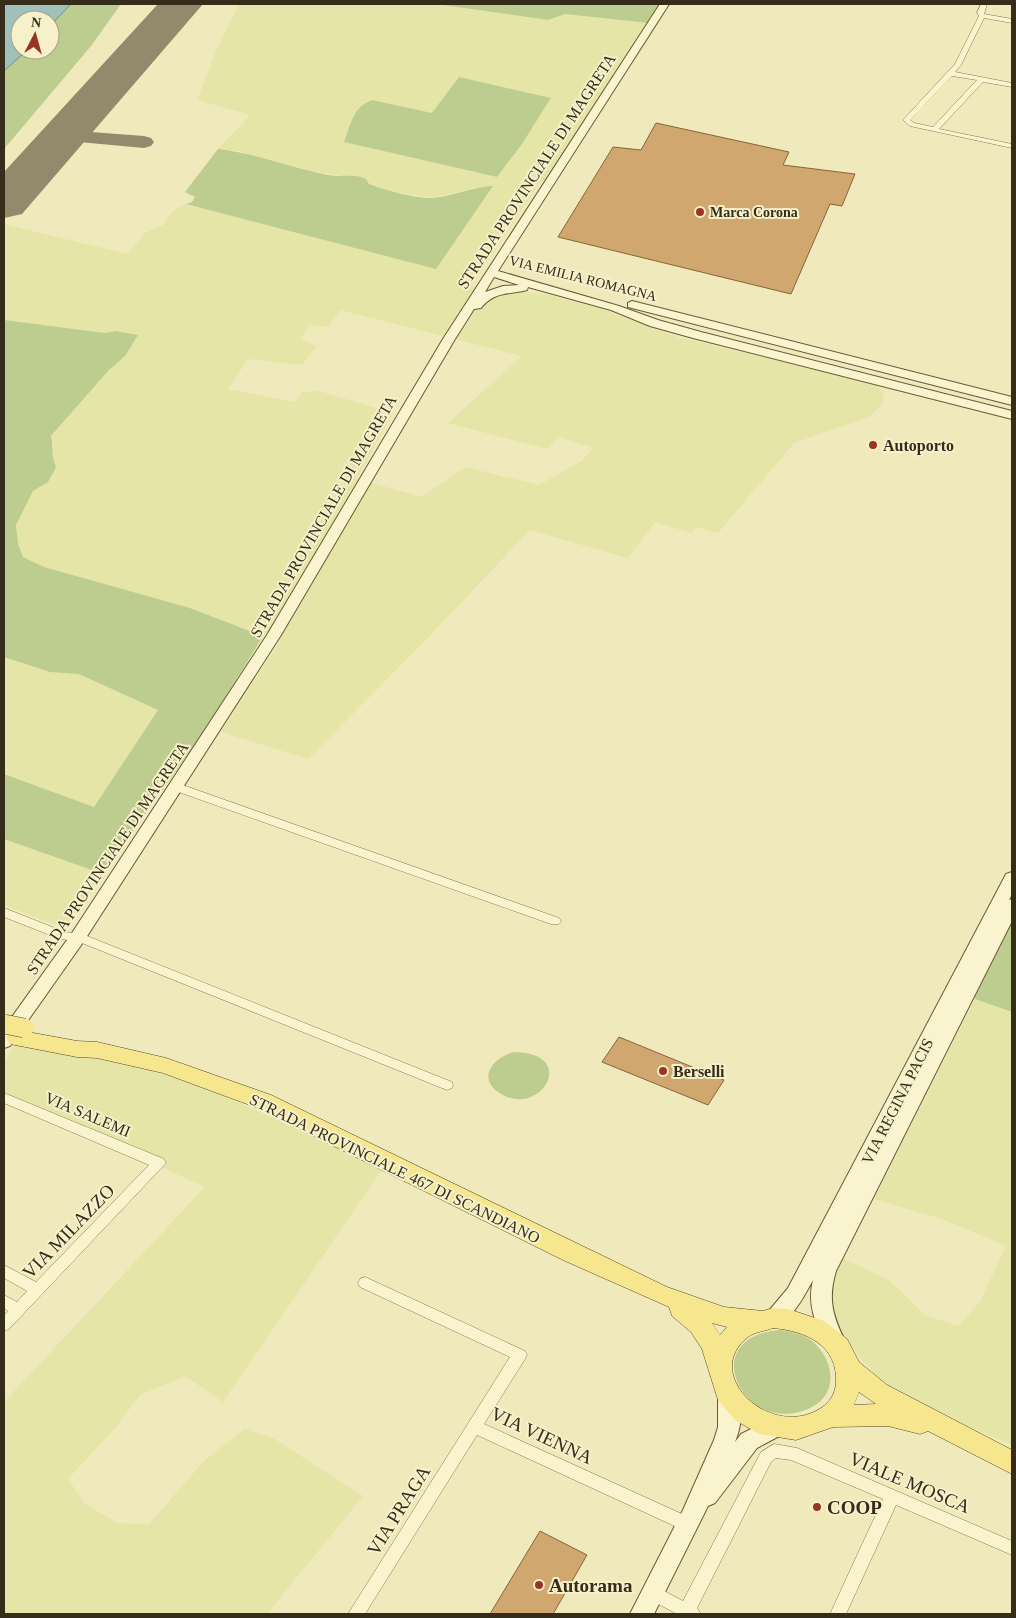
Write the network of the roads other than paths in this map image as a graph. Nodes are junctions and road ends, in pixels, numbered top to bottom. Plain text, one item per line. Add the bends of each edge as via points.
1 (664, 4) edge
2 (984, 4) edge
3 (982, 16) junction
4 (1012, 21) edge
5 (949, 73) junction
6 (982, 79) junction
7 (1012, 85) edge
8 (934, 130) junction
9 (1012, 146) edge
10 (517, 232) junction
11 (491, 273) junction
12 (533, 280) junction
13 (552, 291) junction
14 (702, 323) junction
15 (456, 327) junction
16 (697, 335) junction
17 (1012, 401) edge
18 (1012, 415) edge
19 (177, 787) junction
20 (1012, 878) edge
21 (1012, 905) edge
22 (4, 912) edge
23 (555, 921) dead end
24 (78, 937) junction
25 (11, 1033) edge
26 (97, 1050) joint
27 (446, 1085) dead end
28 (4, 1098) edge
29 (159, 1163) joint
30 (4, 1271) edge
31 (365, 1283) dead end
32 (37, 1290) junction
33 (659, 1294) junction
34 (4, 1301) edge
35 (18, 1310) junction
36 (767, 1319) junction
37 (4, 1325) edge
38 (837, 1345) junction
39 (720, 1360) junction
40 (848, 1368) junction
41 (730, 1399) junction
42 (830, 1416) junction
43 (474, 1427) junction
44 (776, 1427) junction
45 (963, 1439) junction
46 (1012, 1462) edge
47 (892, 1496) junction
48 (690, 1520) junction
49 (1012, 1548) edge
50 (653, 1594) junction
51 (688, 1613) edge
52 (356, 1614) edge
53 (642, 1614) edge
54 (838, 1614) edge

1 - 10 street, STRADA PROVINCIALE DI MAGRETA
2 - 3 street
3 - 4 street
3 - 5 street via 963,57
5 - 6 street
5 - 8 street via 906,120 912,125
6 - 7 street
6 - 8 street
8 - 9 street
10 - 11 street, STRADA PROVINCIALE DI MAGRETA
10 - 12 street via 521,236 504,266
11 - 12 street, VIA EMILIA ROMAGNA
11 - 13 street, VIA EMILIA ROMAGNA
11 - 15 street, STRADA PROVINCIALE DI MAGRETA
12 - 14 street, VIA EMILIA ROMAGNA
13 - 15 street via 498,290 482,298 468,320
13 - 16 street, VIA EMILIA ROMAGNA
14 - 16 street via 692,328
14 - 17 street, VIA EMILIA ROMAGNA
15 - 19 street, STRADA PROVINCIALE DI MAGRETA via 274,636
16 - 18 street, VIA EMILIA ROMAGNA
19 - 23 street
19 - 24 street, STRADA PROVINCIALE DI MAGRETA
20 - 36 street, VIA REGINA PACIS via 795,1294
21 - 38 street, VIA REGINA PACIS via 820,1286 822,1318
22 - 24 street via 64,936
24 - 25 street, STRADA PROVINCIALE DI MAGRETA
24 - 27 street
25 - 26 main road, STRADA PROVINCIALE 467 DI SCANDIANO via 77,1049
26 - 33 main road, STRADA PROVINCIALE 467 DI SCANDIANO via 166,1066 263,1101
28 - 29 street, VIA SALEMI
29 - 32 street, VIA MILAZZO
30 - 32 street
31 - 43 street, VIA VIENNA via 520,1355
32 - 35 street, VIA MILAZZO
33 - 36 main road, STRADA PROVINCIALE 467 DI SCANDIANO via 724,1317
33 - 39 main road, STRADA PROVINCIALE 467 DI SCANDIANO via 700,1323
34 - 35 street
35 - 37 street, VIA MILAZZO
36 - 38 main road via 785,1318 809,1324
36 - 39 main road via 733,1334 724,1346
38 - 40 main road
39 - 41 main road via 720,1380
40 - 42 main road via 847,1394
40 - 45 main road via 878,1393
41 - 44 main road via 749,1417
41 - 48 street via 729,1427
42 - 44 main road via 805,1427
42 - 45 main road via 888,1415
43 - 48 street, VIA VIENNA
43 - 52 street, VIA PRAGA
44 - 48 street via 749,1441
45 - 46 main road
47 - 49 street, VIALE MOSCA
47 - 51 street, VIALE MOSCA via 792,1453 774,1451 766,1458
47 - 54 street
48 - 50 street
50 - 51 street
50 - 53 street

